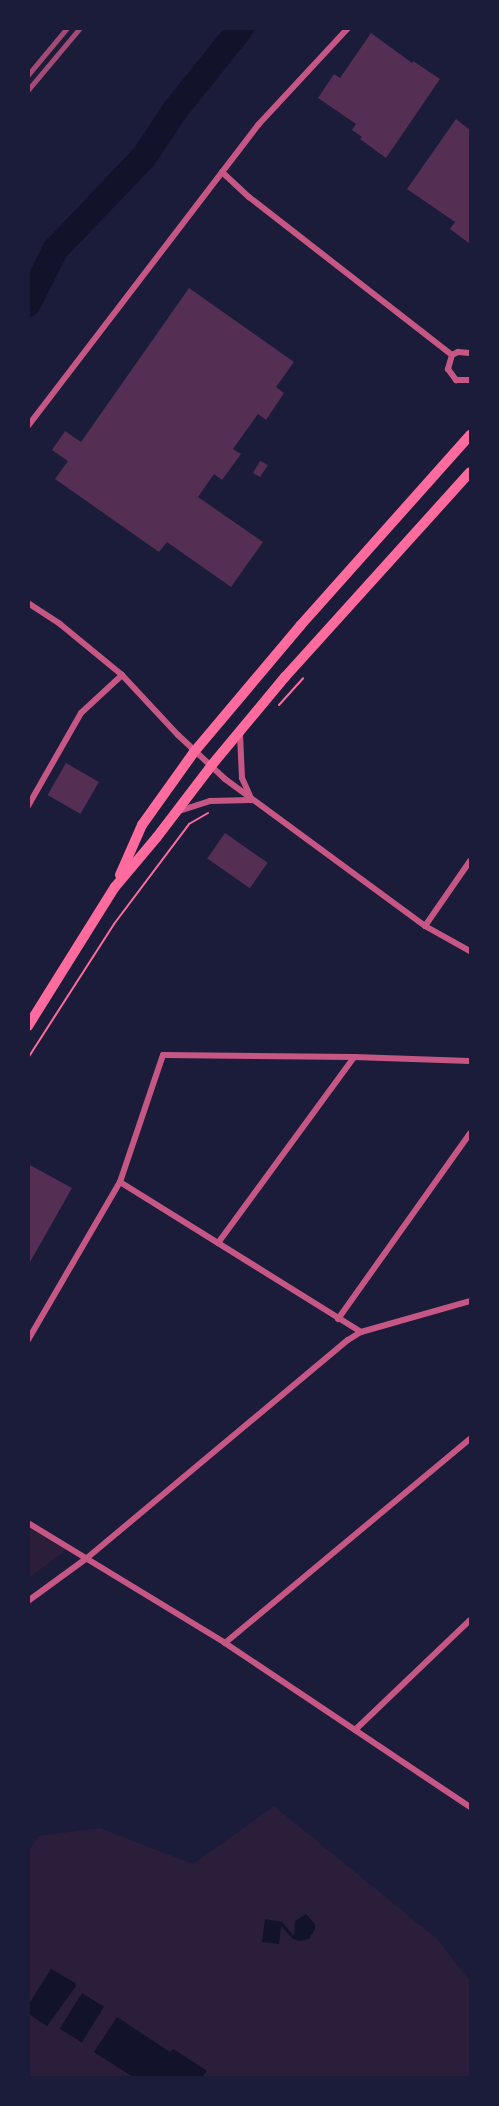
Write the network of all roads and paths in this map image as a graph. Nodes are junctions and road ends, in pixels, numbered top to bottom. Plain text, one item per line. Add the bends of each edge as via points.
1 (348, 28) edge
2 (222, 172) junction
3 (471, 353) edge
4 (452, 356) junction
5 (471, 380) edge
6 (28, 426) edge
7 (471, 435) edge
8 (471, 472) edge
9 (28, 603) edge
10 (122, 675) junction
11 (240, 733) junction
12 (194, 752) junction
13 (211, 766) junction
14 (252, 800) junction
15 (28, 806) edge
16 (177, 811) junction
17 (471, 861) edge
18 (115, 886) junction
19 (425, 926) junction
20 (471, 951) edge
21 (28, 1026) edge
22 (354, 1057) junction
23 (471, 1061) edge
24 (471, 1133) edge
25 (120, 1182) junction
26 (218, 1243) junction
27 (471, 1301) edge
28 (338, 1318) junction
29 (361, 1332) junction
30 (28, 1340) edge
31 (471, 1439) edge
32 (28, 1522) edge
33 (87, 1558) junction
34 (28, 1601) edge
35 (471, 1620) edge
36 (225, 1643) junction
37 (355, 1730) junction
38 (471, 1807) edge

1 - 2 street via 258,125
2 - 4 street
2 - 6 street
3 - 4 street
4 - 5 street via 448,362 451,376 462,382
7 - 12 main road
8 - 11 main road via 285,677
9 - 10 street
10 - 12 street
10 - 15 street via 81,713
11 - 13 main road
11 - 14 street via 242,778
12 - 13 street
12 - 18 main road via 142,825
13 - 14 street
13 - 16 main road
14 - 16 street via 210,801
14 - 19 street
16 - 18 main road
17 - 19 street
18 - 21 main road
19 - 20 street
22 - 23 street
22 - 25 street via 163,1055
22 - 26 street
24 - 28 street
25 - 26 street
25 - 30 street
26 - 28 street
27 - 29 street
28 - 29 street
29 - 33 street via 242,1426
31 - 36 street
32 - 33 street
33 - 34 street
33 - 36 street
35 - 37 street
36 - 37 street
37 - 38 street

